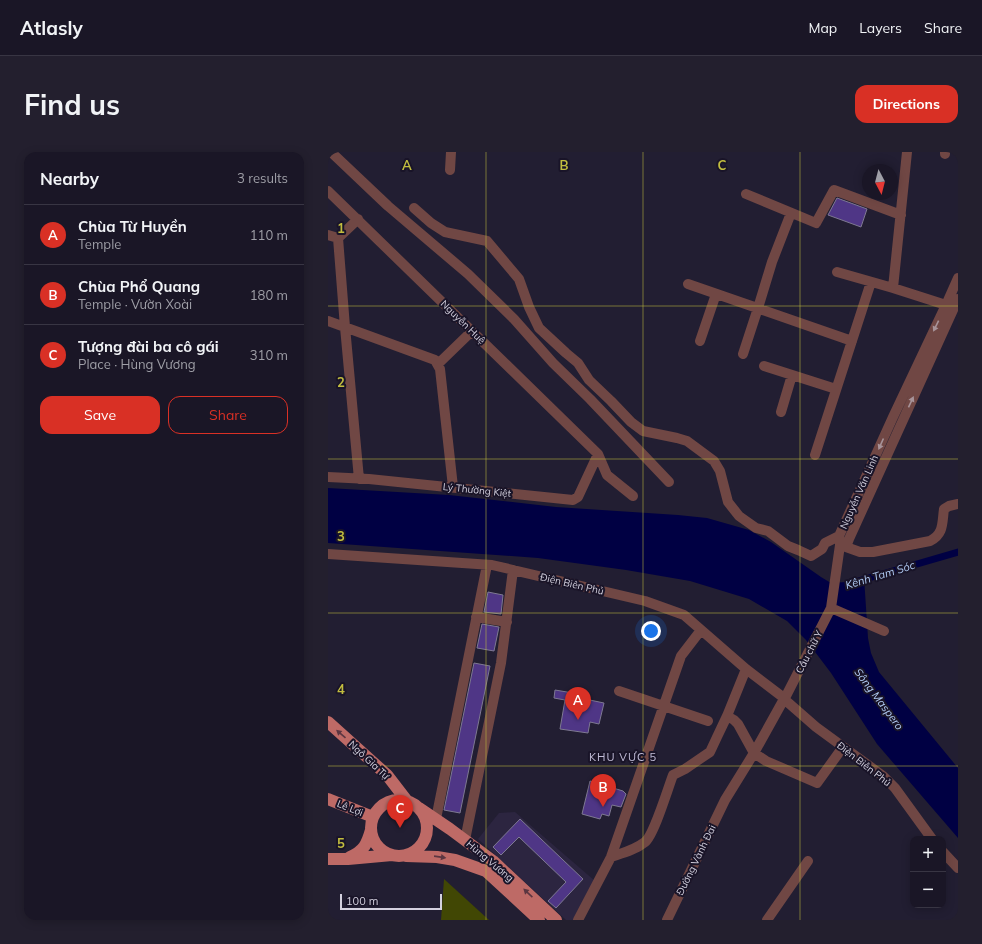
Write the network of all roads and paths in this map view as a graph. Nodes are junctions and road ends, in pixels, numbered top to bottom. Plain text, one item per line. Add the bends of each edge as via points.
1 (331, 152) edge
2 (451, 152) edge
3 (907, 152) edge
4 (450, 170) dead end
5 (328, 191) edge
6 (746, 194) dead end
7 (414, 208) dead end
8 (791, 213) junction
9 (901, 215) junction
10 (358, 219) junction
11 (328, 235) edge
12 (338, 238) junction
13 (837, 272) dead end
14 (958, 278) edge
15 (871, 282) junction
16 (688, 284) dead end
17 (894, 288) junction
18 (716, 294) junction
19 (958, 299) edge
20 (758, 308) junction
21 (952, 310) edge
22 (328, 321) edge
23 (345, 327) junction
24 (472, 331) junction
25 (700, 341) dead end
26 (852, 341) junction
27 (744, 354) dead end
28 (438, 364) junction
29 (764, 366) dead end
30 (792, 375) junction
31 (836, 389) junction
32 (781, 412) dead end
33 (598, 454) junction
34 (815, 455) dead end
35 (328, 477) edge
36 (359, 479) junction
37 (669, 482) dead end
38 (454, 487) junction
39 (633, 496) dead end
40 (958, 504) edge
41 (843, 540) junction
42 (328, 554) edge
43 (487, 565) junction
44 (514, 570) junction
45 (832, 608) junction
46 (476, 617) junction
47 (507, 622) junction
48 (701, 630) junction
49 (884, 631) dead end
50 (746, 669) junction
51 (619, 691) dead end
52 (784, 698) junction
53 (663, 707) junction
54 (727, 716) junction
55 (708, 721) dead end
56 (328, 722) edge
57 (843, 747) junction
58 (754, 753) junction
59 (328, 799) edge
60 (407, 801) junction
61 (419, 808) junction
62 (373, 817) junction
63 (436, 819) junction
64 (371, 830) junction
65 (930, 836) edge
66 (466, 840) junction
67 (397, 855) junction
68 (946, 855) edge
69 (611, 857) junction
70 (328, 859) edge
71 (348, 859) junction
72 (808, 861) dead end
73 (490, 866) junction
74 (958, 868) edge
75 (539, 920) edge
76 (556, 920) edge
77 (578, 920) edge
78 (667, 920) edge
79 (767, 920) edge

1 - 37 street via 514,319 553,363
2 - 4 street
3 - 9 street
5 - 10 street, Nguyễn Huệ
6 - 8 street
7 - 41 street via 445,232 487,241 519,279 539,328 578,363 589,380 631,422 643,431 687,441 714,461 720,471 728,502 740,516 756,528 768,531 788,546 811,556 825,543
8 - 9 street via 816,223 834,190
8 - 20 street
9 - 17 street
10 - 12 street
10 - 24 street, Nguyễn Huệ
11 - 12 street
12 - 23 street
13 - 15 street
14 - 21 street, Nguyễn Văn Linh
15 - 17 street
15 - 26 street
16 - 18 street
17 - 21 street
18 - 20 street
18 - 25 street
19 - 21 street, Nguyễn Văn Linh
20 - 26 street
20 - 27 street
21 - 41 street, Nguyễn Văn Linh via 898,419
22 - 23 street
23 - 28 street via 435,360
23 - 36 street
24 - 28 street
24 - 33 street, Nguyễn Huệ
26 - 31 street
28 - 38 street
29 - 30 street
30 - 31 street
30 - 32 street
31 - 34 street
33 - 38 street, Lý Thường Kiệt via 578,497 573,500
33 - 39 street via 607,475
35 - 36 street, Lý Thường Kiệt
36 - 38 street, Lý Thường Kiệt
40 - 41 street via 944,509 941,531 930,541 873,552 860,552 846,547
41 - 45 street, Cầu chữ Y
42 - 43 street, Điện Biên Phủ
43 - 44 street, Điện Biên Phủ
43 - 46 street
44 - 47 street
44 - 48 street, Điện Biên Phủ via 645,601 684,615
45 - 49 street
45 - 52 street, Cầu chữ Y
46 - 47 street
46 - 63 street
47 - 66 street
48 - 50 street, Điện Biên Phủ
48 - 53 street via 681,656
50 - 52 street, Điện Biên Phủ
50 - 54 street
51 - 53 street
52 - 57 street, Điện Biên Phủ
52 - 58 street, Cầu chữ Y
53 - 55 street
53 - 69 street
54 - 58 street via 738,724
54 - 69 street via 710,752 673,775 647,841 632,850
60 -> 56 main road, Ngô Gia Tự via 388,775
57 - 58 street via 818,783 766,761
57 - 65 street, Điện Biên Phủ via 895,788
58 - 78 street, Đường Vành Đai via 725,800
59 - 62 main road, Lê Lợi
60 - 61 main road
60 - 62 main road via 391,801 377,810
61 - 63 main road, Hùng Vương
61 - 67 main road via 427,824 424,842 410,854
62 - 64 main road
63 - 66 main road, Hùng Vương
64 - 67 main road via 373,839 384,852
64 - 71 main road via 364,848
66 - 73 main road, Hùng Vương
67 - 71 main road
67 -> 73 main road, Hùng Vương via 437,856
68 - 74 street
69 - 77 street
70 - 71 main road
72 - 79 street
73 - 75 main road, Hùng Vương
76 -> 73 main road, Hùng Vương

